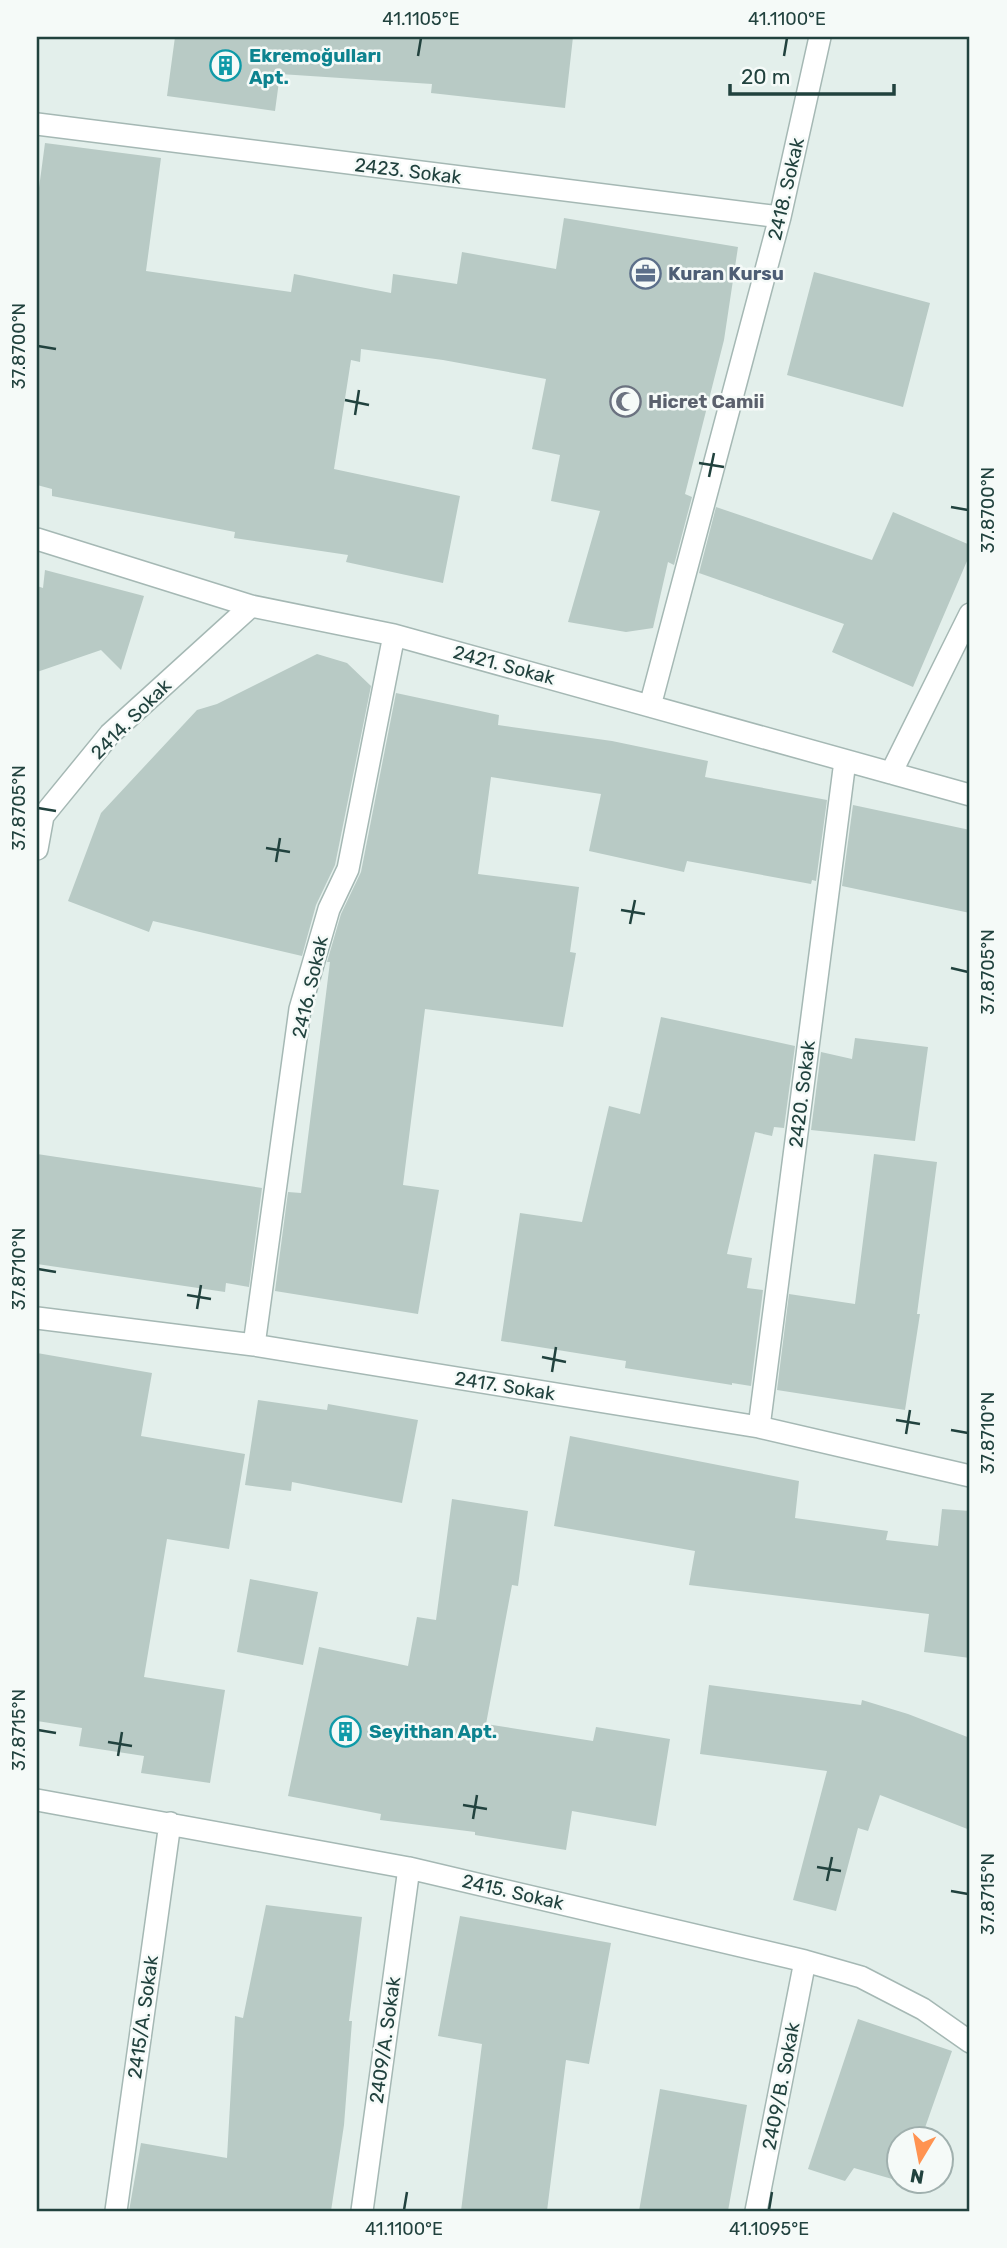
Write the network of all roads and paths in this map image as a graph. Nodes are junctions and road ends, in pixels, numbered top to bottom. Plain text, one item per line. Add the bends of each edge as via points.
1 (820, 37) edge
2 (37, 124) edge
3 (780, 217) junction
4 (37, 539) edge
5 (251, 606) junction
6 (970, 614) edge
7 (394, 635) junction
8 (650, 706) junction
9 (845, 761) junction
10 (891, 773) junction
11 (970, 794) edge
12 (40, 815) edge
13 (37, 849) edge
14 (37, 1318) edge
15 (254, 1345) junction
16 (759, 1427) junction
17 (970, 1476) edge
18 (37, 1800) edge
19 (170, 1823) junction
20 (408, 1868) junction
21 (805, 1961) junction
22 (970, 2042) edge
23 (116, 2211) edge
24 (362, 2211) edge
25 (756, 2211) edge

1 - 3 street, 2418. Sokak
2 - 3 street, 2423. Sokak
3 - 8 street, 2418. Sokak
4 - 5 street, 2421. Sokak
5 - 7 street, 2421. Sokak
5 - 12 street, 2414. Sokak via 110,734
6 - 10 street
7 - 8 street, 2421. Sokak
7 - 15 street, 2416. Sokak via 348,869 329,909 300,1009
8 - 9 street, 2421. Sokak
9 - 10 street, 2421. Sokak
9 - 16 street, 2420. Sokak
10 - 11 street, 2421. Sokak
12 - 13 street, 2414. Sokak
14 - 15 street, 2417. Sokak
15 - 16 street, 2417. Sokak
16 - 17 street, 2417. Sokak
18 - 19 street, 2415. Sokak
19 - 20 street, 2415. Sokak
19 - 23 street, 2415/A. Sokak
20 - 21 street, 2415. Sokak
20 - 24 street, 2409/A. Sokak
21 - 22 street, 2415. Sokak via 861,1977 923,2008
21 - 25 street, 2409/B. Sokak

